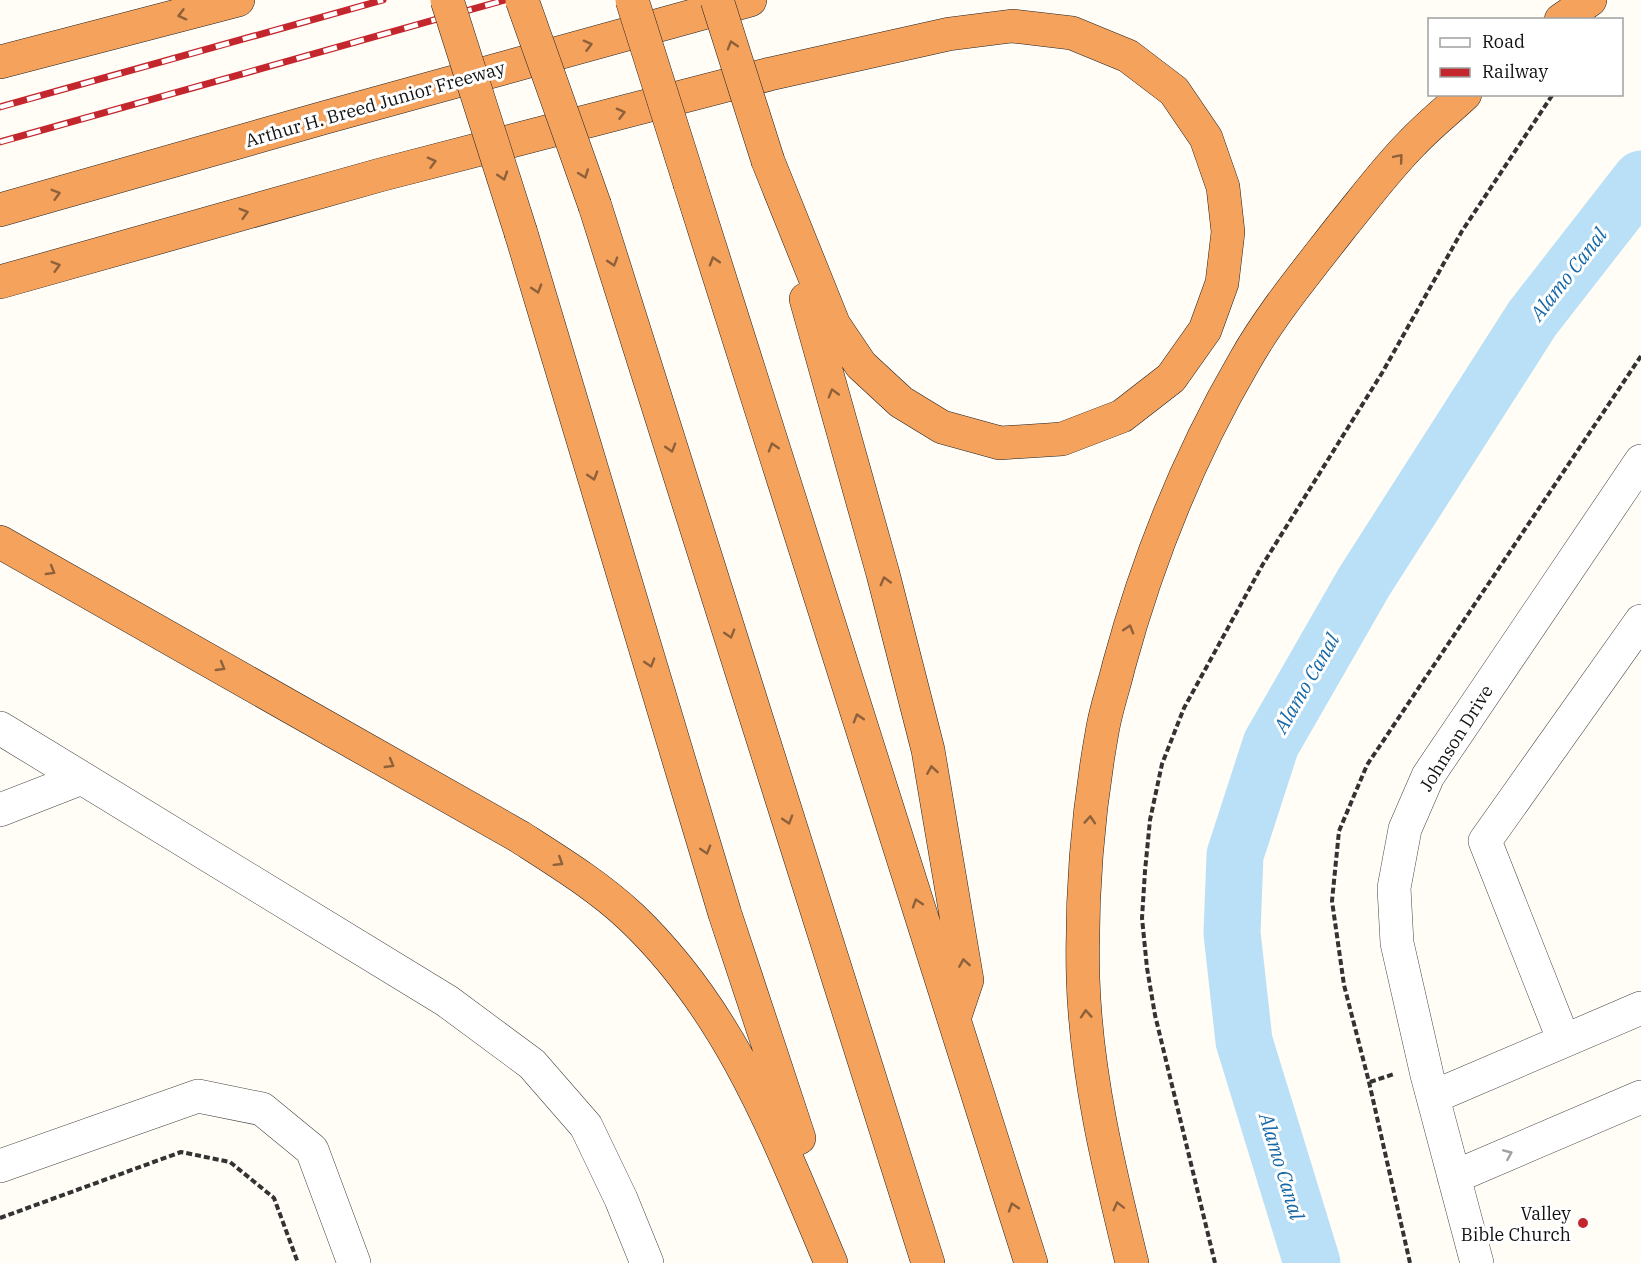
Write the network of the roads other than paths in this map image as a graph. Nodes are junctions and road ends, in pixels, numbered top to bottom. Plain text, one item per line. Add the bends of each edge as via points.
1 (238, 0) edge
2 (447, 0) edge
3 (522, 0) edge
4 (632, 0) edge
5 (717, 0) edge
6 (750, 0) edge
7 (1590, 0) edge
8 (1565, 18) edge
9 (0, 62) edge
10 (1463, 96) edge
11 (768, 161) junction
12 (0, 210) edge
13 (0, 282) edge
14 (1641, 461) edge
15 (0, 543) edge
16 (1641, 621) edge
17 (0, 728) edge
18 (82, 778) junction
19 (0, 810) edge
20 (1641, 1008) edge
21 (954, 1019) junction
22 (1564, 1041) junction
23 (1433, 1097) junction
24 (1641, 1097) edge
25 (0, 1166) edge
26 (1454, 1177) junction
27 (354, 1263) edge
28 (647, 1263) edge
29 (831, 1263) edge
30 (841, 1263) edge
31 (928, 1263) edge
32 (1031, 1263) edge
33 (1132, 1263) edge
34 (1477, 1263) edge

1 -> 9 highway
2 -> 30 highway, bridge via 725,914
3 -> 31 highway, bridge via 595,206
21 -> 4 highway, bridge
11 -> 5 highway, bridge
12 -> 6 highway, Arthur H. Breed Junior Freeway
7 - 8 highway
33 -> 10 highway via 1090,1066 1083,979 1090,818 1104,725 1126,638 1155,545 1197,448 1245,360 1299,281 1361,203 1412,142
13 -> 11 highway via 380,175 759,77 949,34 1012,26 1072,33 1128,56 1173,91 1206,138 1223,187 1228,232 1222,283 1205,330 1171,378 1122,416 1062,439 1000,443 942,427 901,402 861,365 834,325
21 -> 11 highway via 967,980 928,750
14 - 23 street, Johnson Drive via 1428,776 1405,829 1394,888 1397,943
15 -> 29 highway via 520,837 579,874 631,917 677,965 744,1066
16 - 22 street via 1485,841
17 - 18 street
18 - 19 street
18 - 28 street via 447,1001 532,1064 586,1126
20 - 22 street
32 -> 21 highway
22 - 23 street
23 - 26 street, Johnson Drive
26 -> 24 street
25 - 27 street via 198,1096 262,1109 312,1150
26 - 34 street, Johnson Drive

